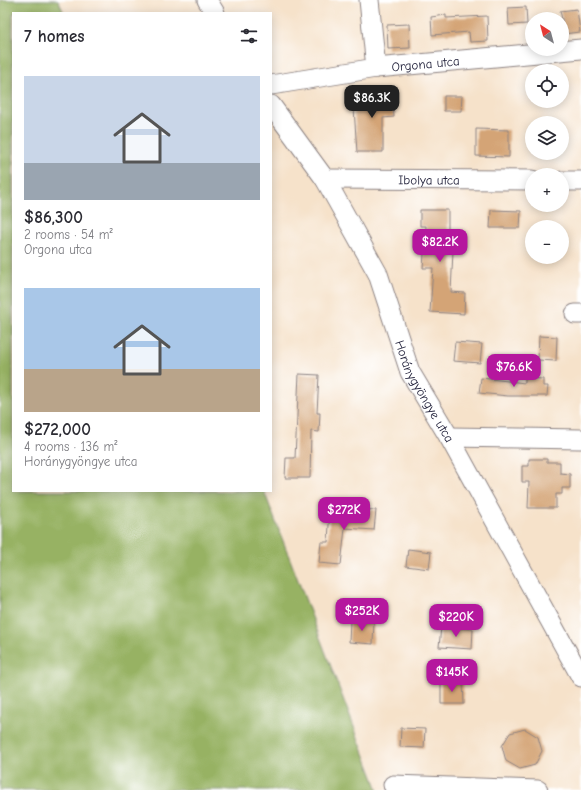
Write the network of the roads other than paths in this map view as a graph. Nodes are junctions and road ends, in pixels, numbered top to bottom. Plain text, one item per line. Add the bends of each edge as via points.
1 (207, 0) edge
2 (369, 0) edge
3 (214, 12) edge
4 (581, 49) edge
5 (376, 68) junction
6 (272, 85) edge
7 (272, 106) edge
8 (325, 178) junction
9 (525, 180) edge
10 (569, 180) edge
11 (581, 181) edge
12 (449, 437) junction
13 (581, 439) edge
14 (581, 677) edge
15 (393, 785) dead end
16 (538, 790) edge

1 - 3 street
2 - 5 street
4 - 5 street, Orgona utca
5 - 6 street, Orgona utca
7 - 8 street, Horánygyöngye utca
8 - 9 street, Ibolya utca
8 - 12 street, Horánygyöngye utca via 378,274 410,372
10 - 11 street
12 - 13 street
12 - 14 street, Horánygyöngye utca
15 - 16 street

